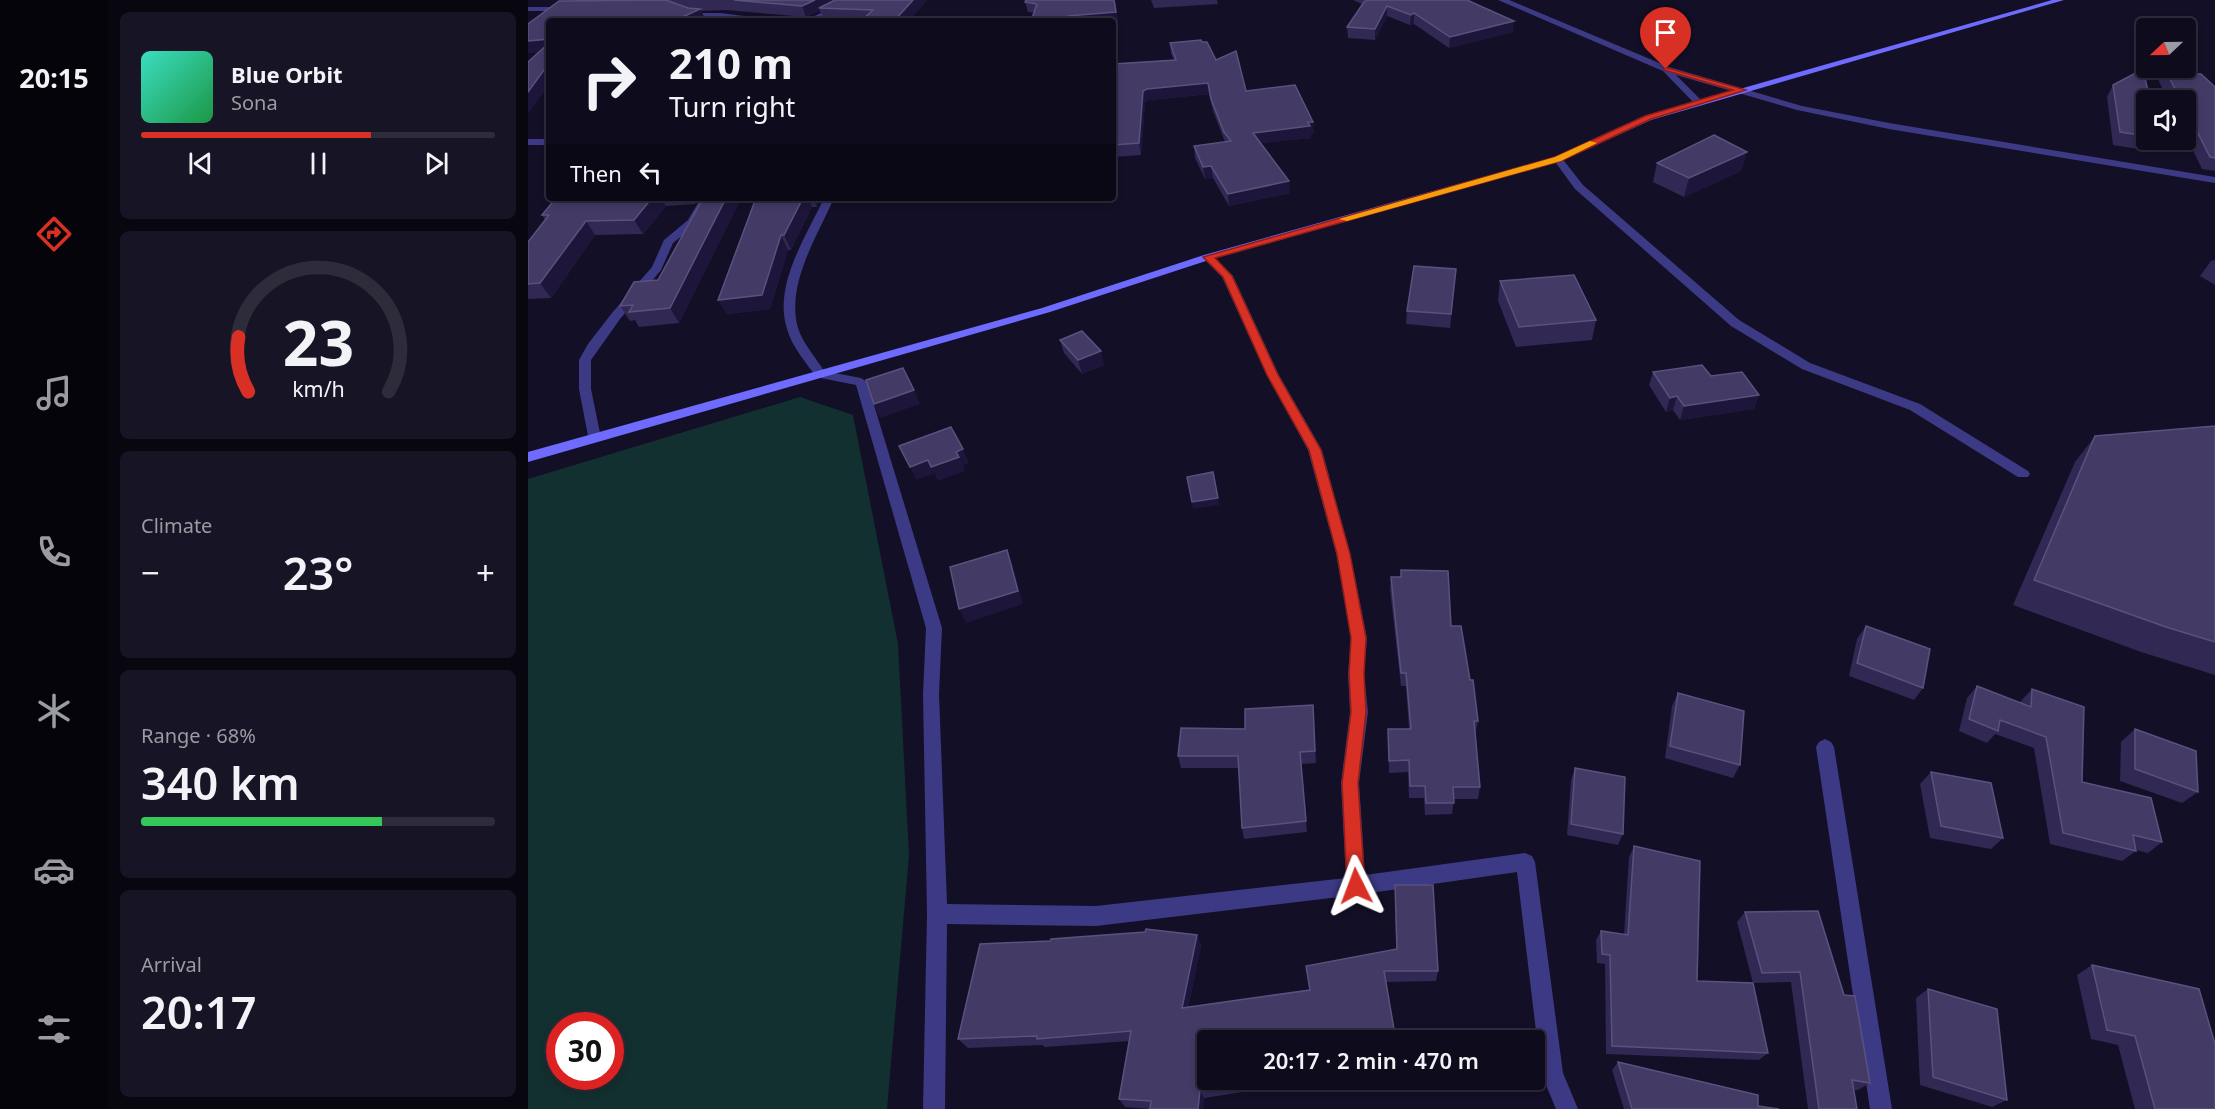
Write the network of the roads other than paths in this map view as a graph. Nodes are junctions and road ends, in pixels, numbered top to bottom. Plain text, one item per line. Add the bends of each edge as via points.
1 (854, 0) edge
2 (1502, 0) edge
3 (2060, 0) edge
4 (679, 8) edge
5 (528, 9) edge
6 (580, 9) edge
7 (744, 18) edge
8 (815, 18) edge
9 (1666, 69) junction
10 (1742, 90) junction
11 (1698, 102) junction
12 (528, 142) edge
13 (546, 142) edge
14 (1558, 159) junction
15 (2215, 180) edge
16 (704, 201) edge
17 (829, 201) edge
18 (1208, 257) junction
19 (820, 374) junction
20 (594, 438) junction
21 (528, 457) edge
22 (2023, 474) dead end
23 (1825, 747) dead end
24 (1356, 886) junction
25 (937, 914) junction
26 (934, 1109) edge
27 (1567, 1109) edge
28 (1881, 1109) edge

1 - 8 street
2 - 9 street
3 - 10 main road
4 - 7 street via 694,15
5 - 6 street
9 - 10 street
9 - 11 street
10 - 11 main road
10 - 15 street via 1830,115
11 - 14 main road via 1648,118
12 - 13 street
14 - 18 main road
14 - 22 street via 1579,187 1735,323 1806,366 1915,407
16 - 20 street via 692,222 668,242 657,268 585,360 585,389
17 - 19 street via 788,299 794,333
18 - 19 main road via 1046,310
18 - 24 street via 1227,276 1273,375 1315,450 1343,554 1359,638 1359,712 1350,783
19 - 20 main road
19 - 25 street via 861,382 934,628 931,694
20 - 21 main road
23 - 28 street
24 - 25 street via 1096,916
24 - 27 street via 1525,862 1552,1073
25 - 26 street

